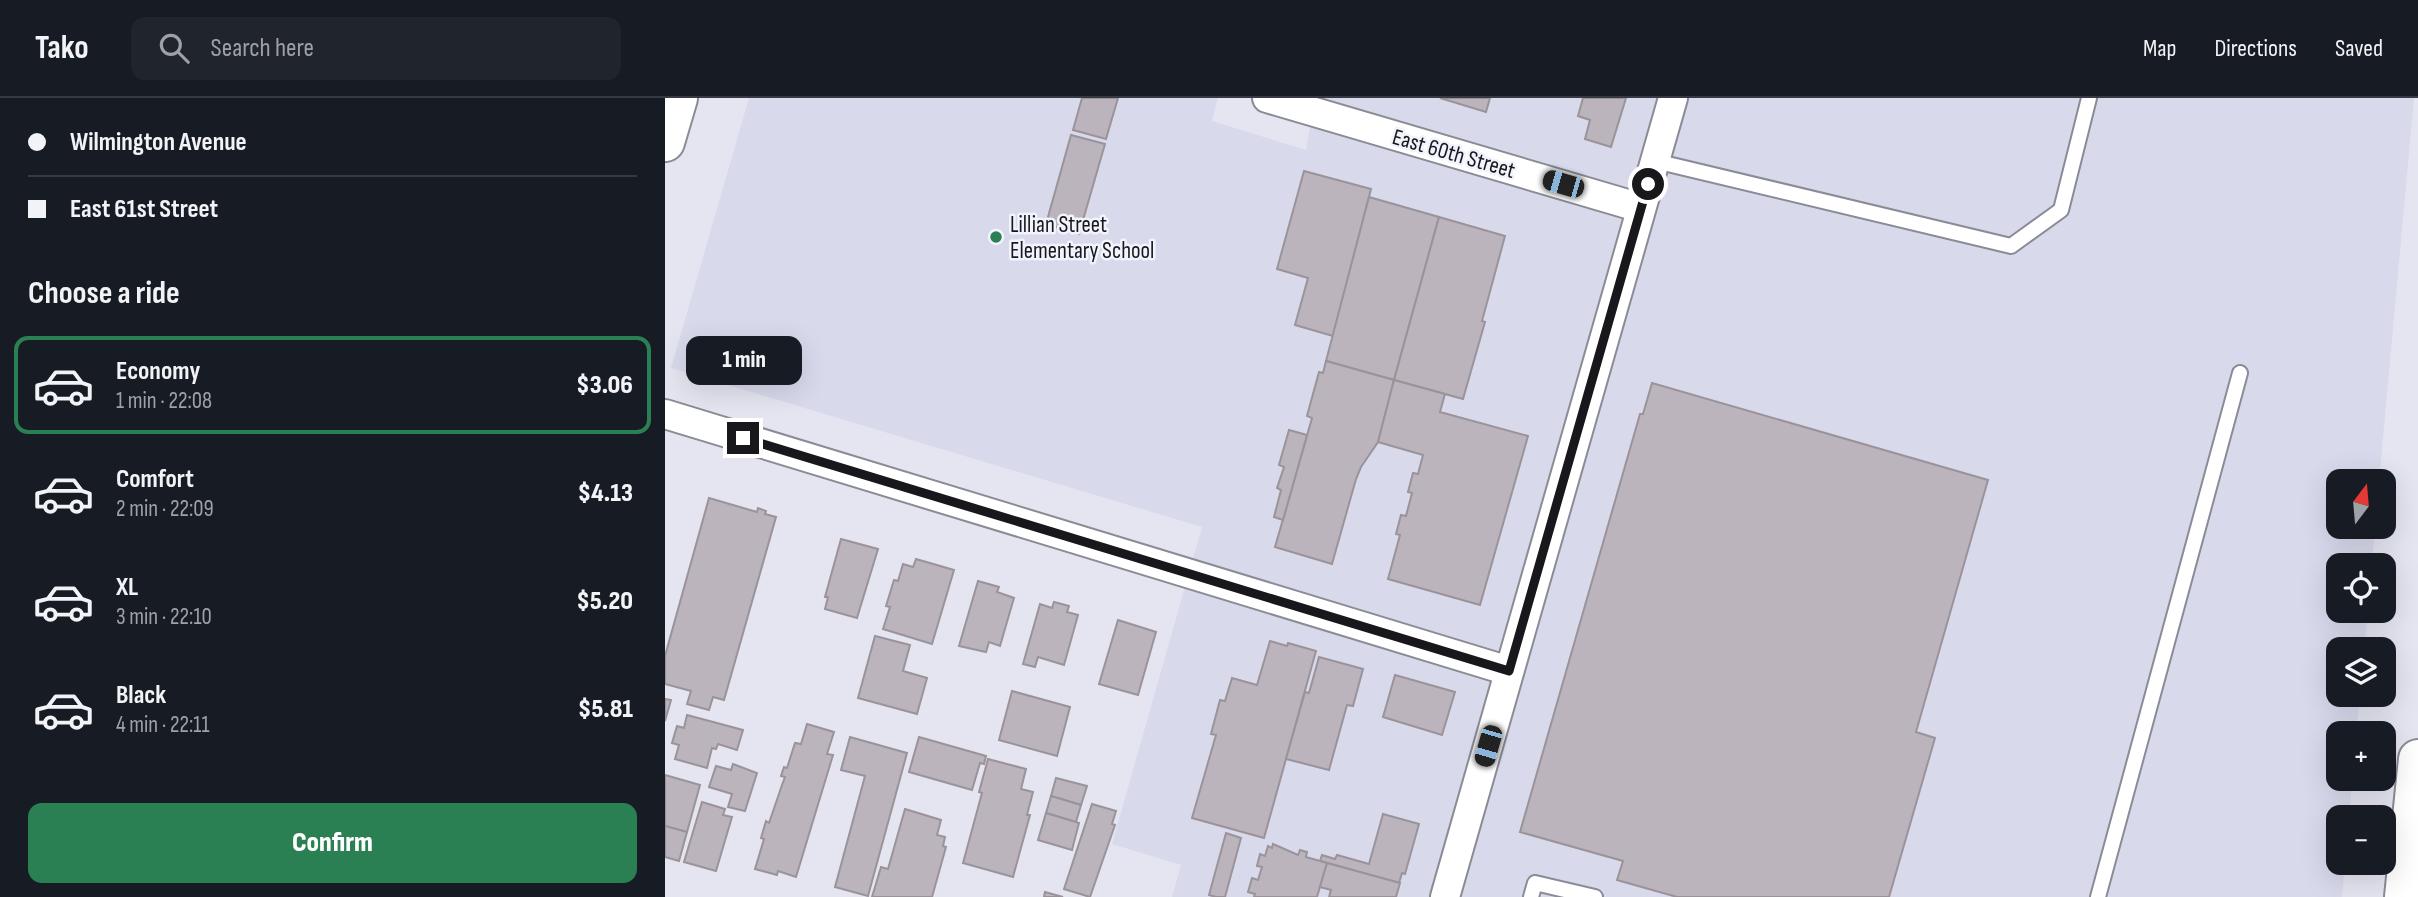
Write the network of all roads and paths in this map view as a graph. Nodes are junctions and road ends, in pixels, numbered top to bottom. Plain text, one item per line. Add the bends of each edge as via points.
1 (678, 98) edge
2 (1267, 98) edge
3 (1673, 98) edge
4 (2089, 98) edge
5 (665, 142) edge
6 (1655, 161) junction
7 (1641, 208) junction
8 (2240, 373) dead end
9 (665, 414) edge
10 (1509, 671) junction
11 (2418, 759) edge
12 (1445, 897) edge
13 (1531, 897) edge
14 (1595, 897) edge
15 (2098, 897) edge
16 (2404, 897) edge

1 - 5 main road
2 - 7 street, East 60th Street
3 - 6 street
4 - 6 lane via 2061,210 2011,246
6 - 7 street
7 - 10 street
8 - 15 lane
9 - 10 street
10 - 12 street
11 - 16 main road
13 - 14 lane via 1535,883

